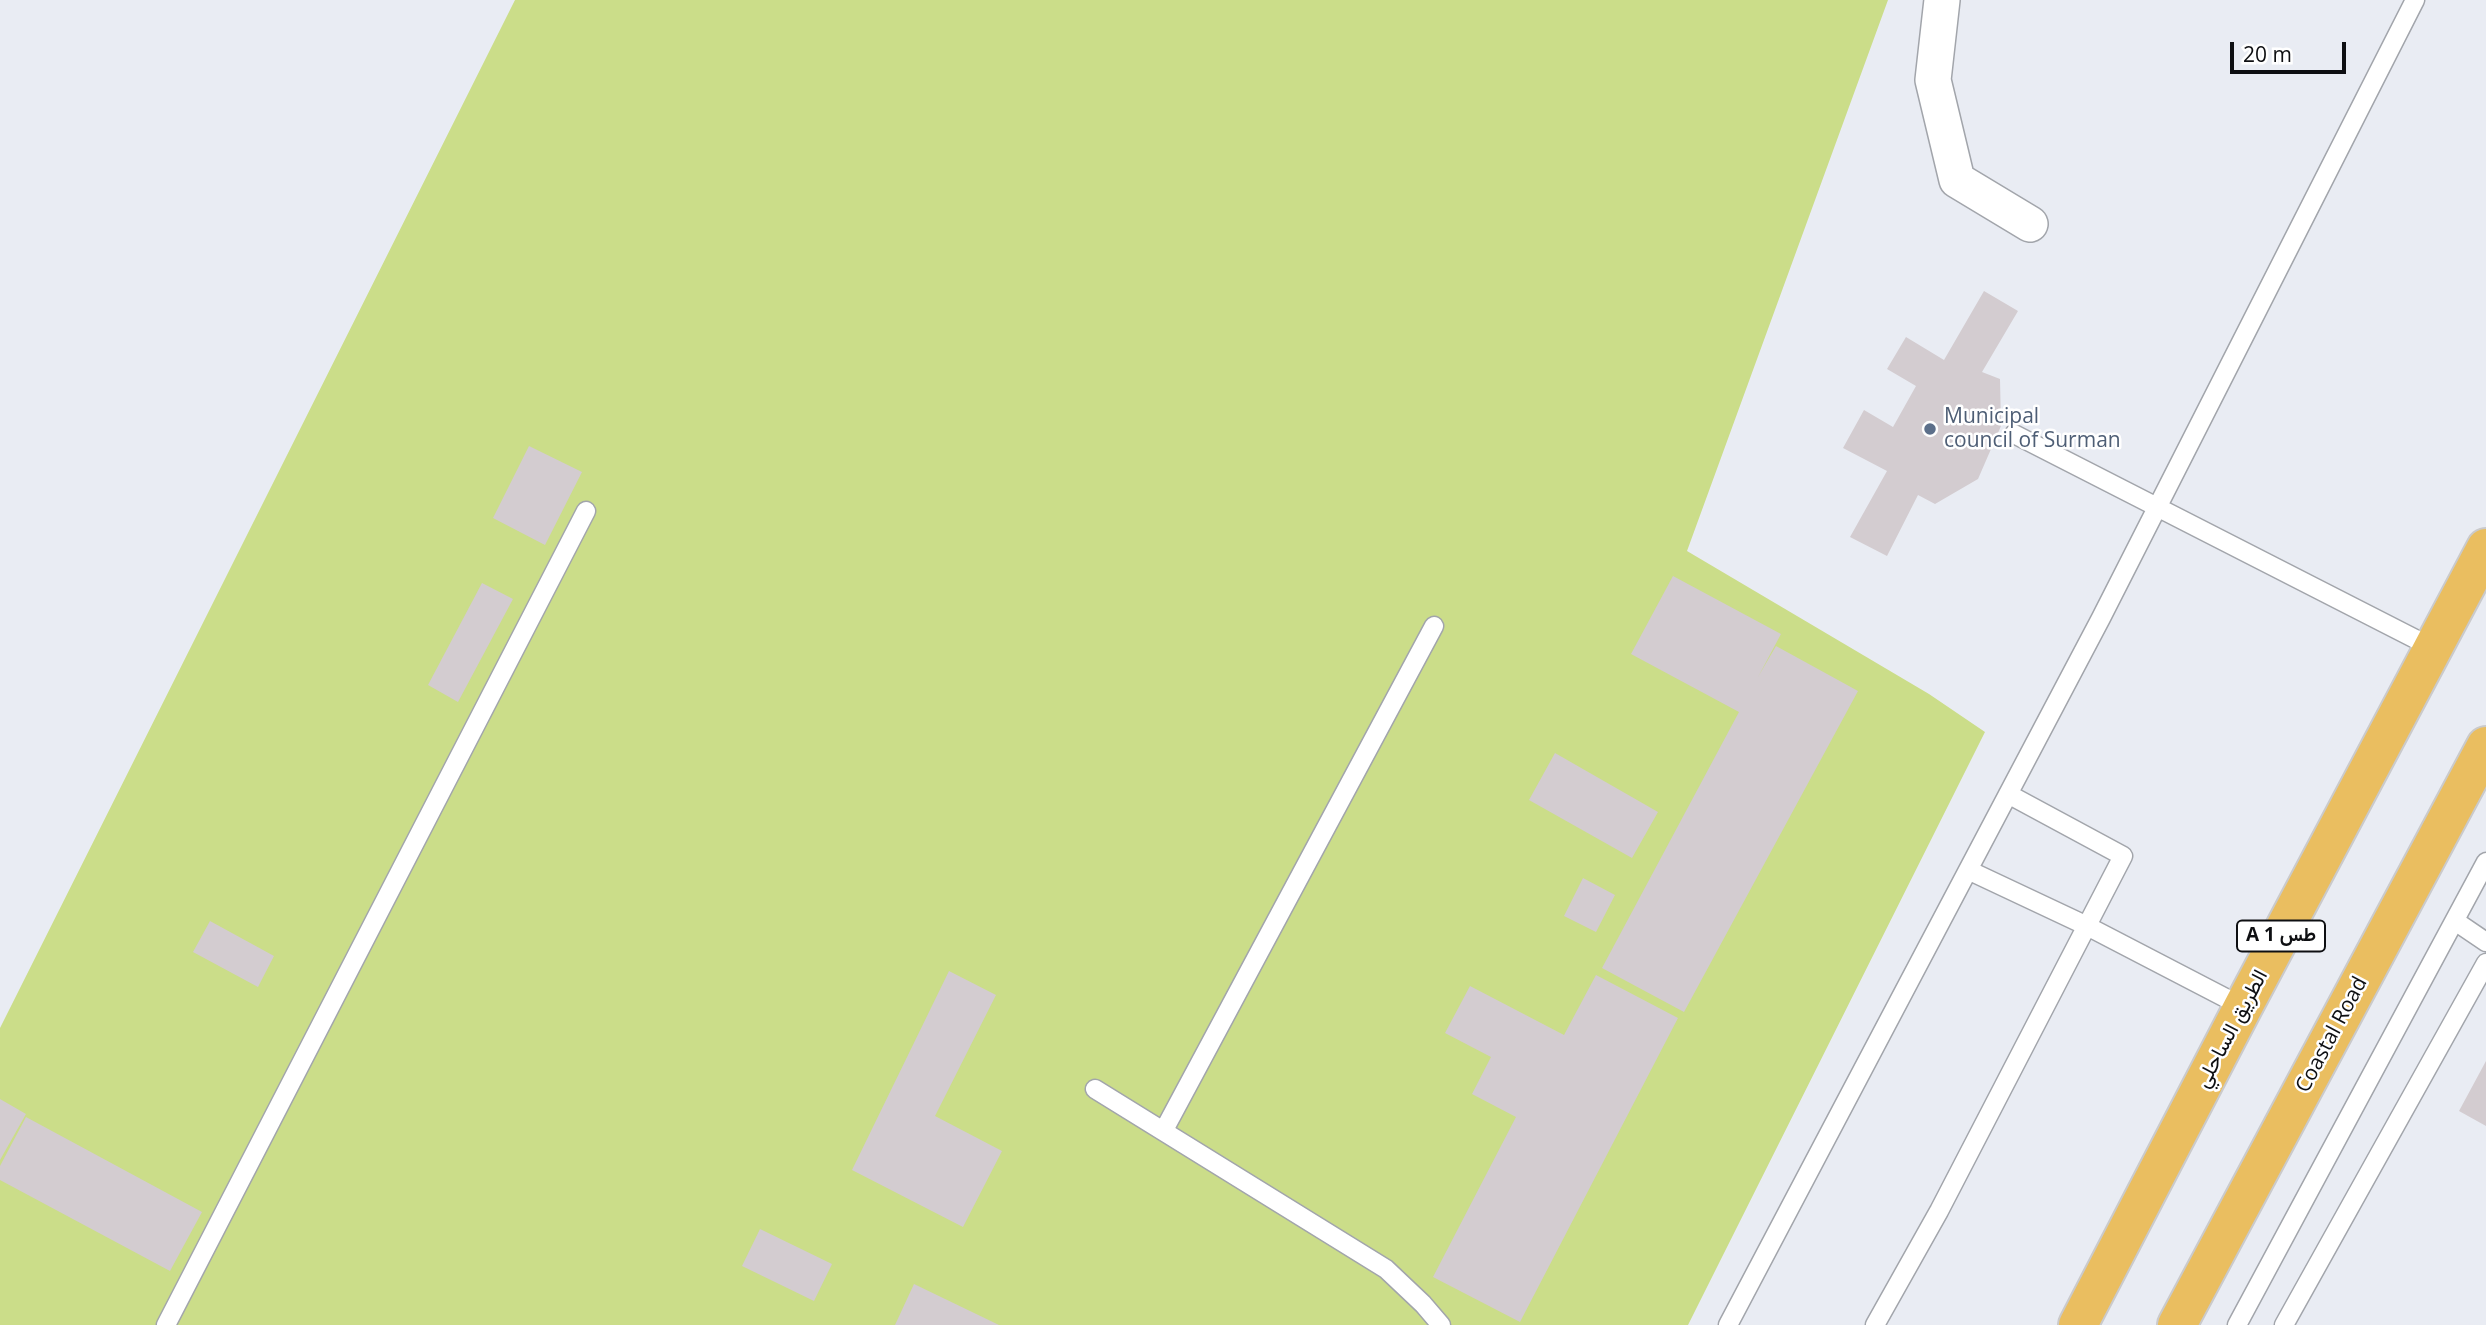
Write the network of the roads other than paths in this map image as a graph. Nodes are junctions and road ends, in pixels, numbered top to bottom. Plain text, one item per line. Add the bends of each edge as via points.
1 (1942, 0) edge
2 (2415, 0) edge
3 (2030, 225) dead end
4 (2014, 434) dead end
5 (2158, 506) junction
6 (586, 511) dead end
7 (2486, 548) edge
8 (1434, 626) dead end
9 (2433, 648) junction
10 (2486, 746) edge
11 (2008, 794) junction
12 (2486, 862) edge
13 (1968, 870) junction
14 (2455, 921) junction
15 (2087, 926) junction
16 (2486, 942) edge
17 (2486, 963) edge
18 (2243, 1007) junction
19 (1095, 1089) dead end
20 (1164, 1130) junction
21 (166, 1325) edge
22 (1441, 1325) edge
23 (1728, 1325) edge
24 (1875, 1325) edge
25 (2078, 1325) edge
26 (2177, 1325) edge
27 (2237, 1325) edge
28 (2284, 1325) edge

1 - 3 street via 1933,80 1957,180
2 - 5 lane
4 - 5 lane
5 - 9 lane
5 - 11 lane
6 - 21 lane
7 - 9 highway, الطريق الساحلي / A 1 طس
8 - 20 lane
9 - 18 highway, الطريق الساحلي / A 1 طس
10 - 26 highway, Coastal Road
11 - 13 lane
11 - 15 lane via 2123,856
12 - 14 lane
13 - 15 lane
13 - 23 lane
14 - 16 lane
14 - 27 lane
15 - 18 lane
15 - 24 lane
17 - 28 lane
18 - 25 highway, الطريق الساحلي / A 1 طس
19 - 20 lane
20 - 22 lane via 1386,1269

